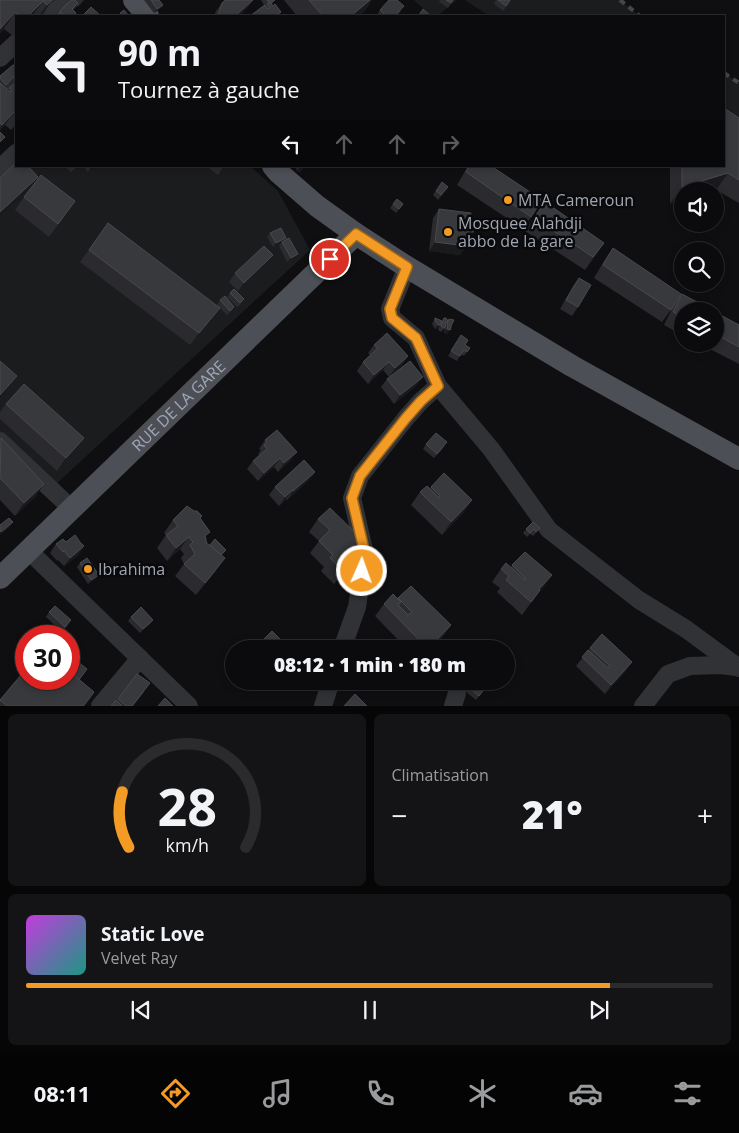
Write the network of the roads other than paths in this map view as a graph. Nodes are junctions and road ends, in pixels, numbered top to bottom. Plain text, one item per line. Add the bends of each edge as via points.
1 (61, 0) edge
2 (134, 0) edge
3 (45, 15) edge
4 (147, 15) edge
5 (15, 44) edge
6 (0, 58) edge
7 (15, 154) edge
8 (0, 168) edge
9 (279, 169) edge
10 (356, 234) junction
11 (407, 267) junction
12 (438, 386) junction
13 (0, 441) edge
14 (739, 459) edge
15 (72, 509) junction
16 (30, 551) junction
17 (0, 578) edge
18 (345, 640) edge
19 (140, 658) junction
20 (738, 668) edge
21 (328, 690) edge
22 (457, 690) edge
23 (100, 706) edge
24 (189, 706) edge
25 (323, 706) edge
26 (453, 706) edge
27 (642, 706) edge

1 - 3 street
2 - 4 main road
5 - 6 street
7 - 8 street
9 - 10 main road via 317,206
10 - 11 main road
10 - 15 main road, RUE DE LA GARE
11 - 12 street via 390,309 392,318 416,338
11 - 14 main road via 572,366
12 - 18 street via 406,418 360,476 352,498 365,554 357,606
12 - 20 street via 491,450 549,530 639,600 686,629
13 - 15 street
15 - 16 main road, RUE DE LA GARE
16 - 17 main road, RUE DE LA GARE
16 - 19 street
19 - 23 street
19 - 24 street
20 - 27 street via 720,664 690,666 668,674
21 - 25 street
22 - 26 street

